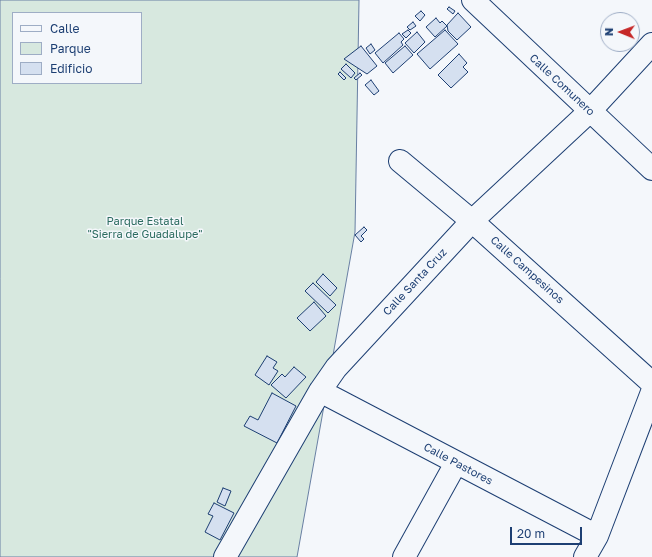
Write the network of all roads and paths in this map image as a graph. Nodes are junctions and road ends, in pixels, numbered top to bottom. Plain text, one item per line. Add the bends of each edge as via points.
1 (473, 0) edge
2 (652, 44) edge
3 (590, 111) junction
4 (400, 161) dead end
5 (652, 169) edge
6 (472, 221) junction
7 (652, 383) edge
8 (320, 391) junction
9 (652, 392) edge
10 (456, 463) junction
11 (597, 536) junction
12 (225, 557) edge
13 (404, 557) edge
14 (585, 557) edge

1 - 3 street, Calle Comunero
2 - 3 street, Calle Santa Cruz
3 - 5 street, Calle Comunero
3 - 6 street, Calle Santa Cruz
4 - 6 street, Calle Campesinos
6 - 7 street, Calle Campesinos
6 - 8 street, Calle Santa Cruz via 336,368
8 - 10 street, Calle Pastores
8 - 12 street, Calle Santa Cruz
9 - 11 street
10 - 11 street, Calle Pastores
10 - 13 street
11 - 14 street

